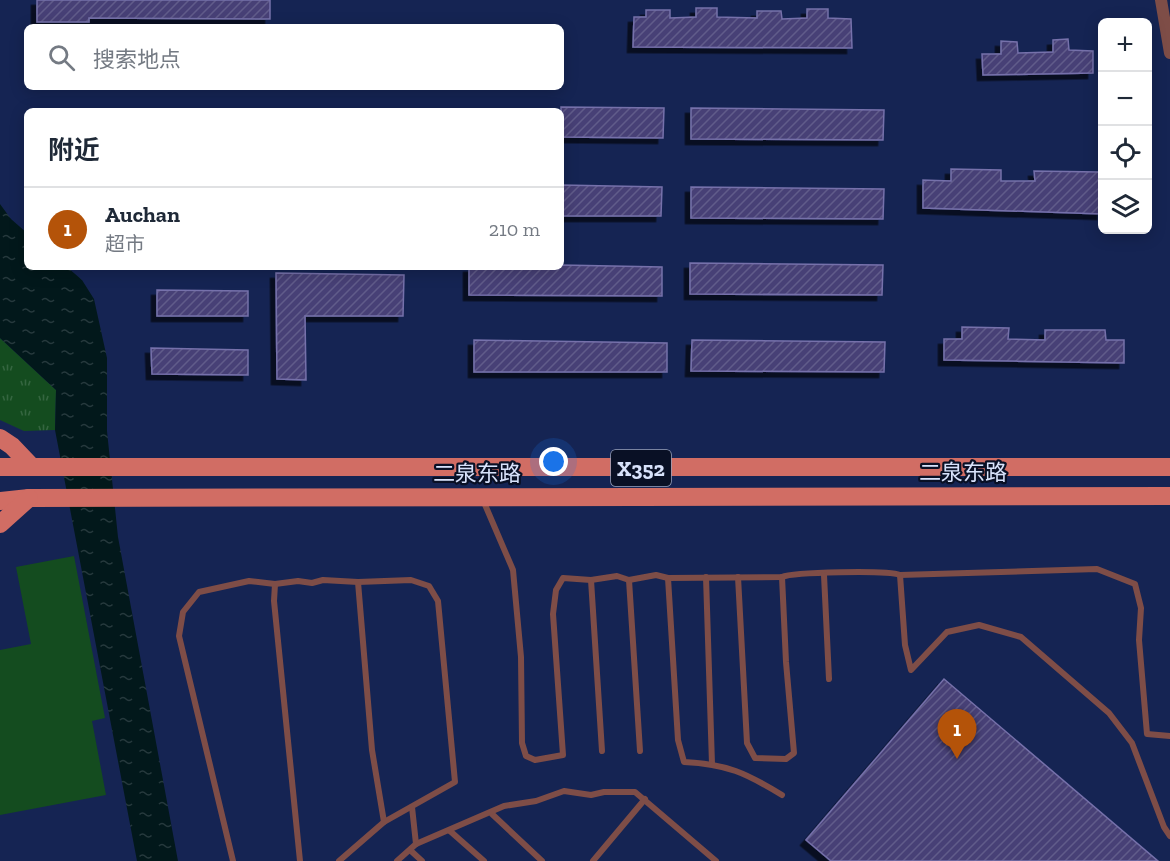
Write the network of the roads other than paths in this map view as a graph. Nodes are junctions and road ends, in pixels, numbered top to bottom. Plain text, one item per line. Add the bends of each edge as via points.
1 (1161, 0) edge
2 (1170, 54) edge
3 (0, 438) edge
4 (0, 467) edge
5 (32, 467) junction
6 (1170, 467) edge
7 (1170, 496) edge
8 (482, 497) junction
9 (29, 498) junction
10 (0, 501) edge
11 (0, 524) edge
12 (824, 575) junction
13 (900, 575) junction
14 (706, 577) junction
15 (738, 577) junction
16 (782, 577) junction
17 (668, 578) junction
18 (591, 580) junction
19 (629, 580) junction
20 (358, 582) junction
21 (275, 584) junction
22 (829, 679) dead end
23 (1170, 736) edge
24 (602, 751) dead end
25 (640, 751) dead end
26 (712, 764) junction
27 (782, 795) dead end
28 (645, 799) junction
29 (412, 807) junction
30 (492, 814) junction
31 (384, 822) junction
32 (450, 831) junction
33 (1170, 836) edge
34 (416, 844) junction
35 (410, 850) junction
36 (596, 860) edge
37 (233, 861) edge
38 (300, 861) edge
39 (339, 861) edge
40 (397, 861) edge
41 (422, 861) edge
42 (484, 861) edge
43 (542, 861) edge
44 (716, 861) edge

1 - 2 street
3 - 5 main road
4 - 5 main road, 二泉东路 / X352
5 - 6 main road, 二泉东路 / X352
7 - 8 main road, 二泉东路 / X352
8 - 9 main road, 二泉东路 / X352
8 - 18 lane via 513,570 521,657 522,743 526,756 535,760 563,755 553,614 555,591 563,578
9 - 10 main road, 二泉东路 / X352
9 - 11 main road
12 - 13 lane via 889,571
12 - 16 lane via 791,573
12 - 22 lane
13 - 23 lane via 1097,569 1135,584 1141,608 1139,640 1147,734
13 - 33 lane via 905,645 911,670 947,632 980,625 1021,637 1109,713 1132,743
14 - 15 lane
14 - 17 lane
14 - 26 lane
15 - 16 lane
15 - 16 lane via 747,743 755,758 786,759 794,753
17 - 19 lane via 656,575
17 - 26 lane via 678,740 684,762
18 - 19 lane via 617,576
18 - 24 lane
19 - 25 lane
20 - 21 lane
20 - 29 lane via 411,580 429,586 438,602 455,782
20 - 31 lane via 372,750
21 - 37 lane via 249,581 199,592 183,612 179,636
21 - 38 lane
26 - 27 lane via 745,773
28 - 30 lane via 635,792 591,795 564,791 504,806
28 - 36 lane
28 - 44 lane
29 - 31 lane
29 - 34 lane
30 - 32 lane via 479,815
30 - 43 lane
31 - 39 lane
32 - 34 lane
32 - 42 lane
34 - 35 lane
35 - 40 lane
35 - 41 lane

